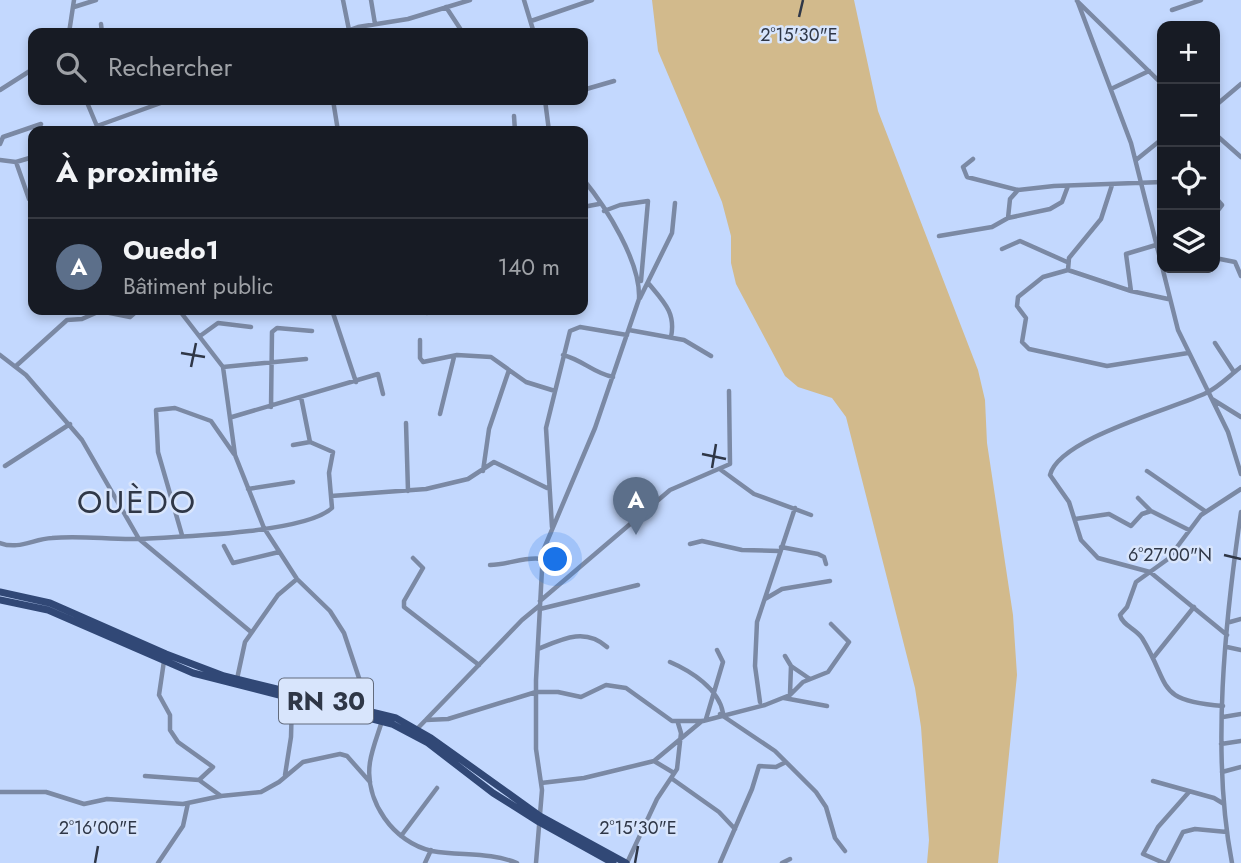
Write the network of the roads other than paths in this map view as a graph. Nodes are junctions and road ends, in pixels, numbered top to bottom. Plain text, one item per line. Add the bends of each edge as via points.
1 (74, 0) edge
2 (96, 0) edge
3 (343, 0) edge
4 (371, 0) edge
5 (470, 0) edge
6 (524, 0) edge
7 (592, 0) edge
8 (1077, 0) edge
9 (1201, 0) edge
10 (73, 7) junction
11 (446, 7) junction
12 (1172, 10) dead end
13 (531, 21) junction
14 (101, 24) dead end
15 (375, 24) junction
16 (70, 28) edge
17 (101, 28) edge
18 (349, 28) edge
19 (358, 28) edge
20 (460, 28) edge
21 (533, 28) edge
22 (1149, 71) junction
23 (28, 72) edge
24 (1157, 79) edge
25 (614, 81) dead end
26 (1241, 84) edge
27 (1113, 88) junction
28 (588, 89) edge
29 (0, 90) edge
30 (1220, 102) edge
31 (88, 105) edge
32 (157, 105) edge
33 (334, 105) edge
34 (546, 105) edge
35 (514, 117) dead end
36 (40, 124) dead end
37 (34, 126) edge
38 (97, 126) edge
39 (105, 126) edge
40 (337, 126) edge
41 (515, 126) edge
42 (548, 126) edge
43 (28, 128) edge
44 (1220, 138) edge
45 (1157, 143) edge
46 (0, 144) edge
47 (1241, 157) edge
48 (28, 158) edge
49 (973, 159) dead end
50 (0, 160) edge
51 (1136, 160) junction
52 (16, 162) junction
53 (1142, 181) junction
54 (1157, 182) edge
55 (1112, 184) junction
56 (1068, 186) junction
57 (588, 187) edge
58 (1005, 189) junction
59 (1017, 190) junction
60 (28, 196) edge
61 (1010, 199) junction
62 (675, 203) dead end
63 (599, 204) junction
64 (588, 206) edge
65 (604, 211) junction
66 (1008, 218) junction
67 (939, 236) dead end
68 (1156, 245) joint
69 (1002, 249) dead end
70 (1220, 259) edge
71 (1067, 262) junction
72 (1068, 270) junction
73 (1164, 273) edge
74 (1241, 276) edge
75 (640, 281) junction
76 (649, 284) junction
77 (1131, 291) junction
78 (639, 299) junction
79 (1168, 299) junction
80 (91, 315) edge
81 (183, 315) edge
82 (334, 315) edge
83 (251, 327) dead end
84 (312, 331) dead end
85 (628, 333) junction
86 (200, 336) junction
87 (671, 337) junction
88 (420, 340) dead end
89 (1215, 343) dead end
90 (1188, 353) junction
91 (0, 355) edge
92 (563, 355) junction
93 (454, 356) junction
94 (711, 356) dead end
95 (306, 359) dead end
96 (269, 362) junction
97 (16, 366) junction
98 (223, 367) junction
99 (1241, 367) edge
100 (509, 370) junction
101 (1234, 372) junction
102 (613, 377) junction
103 (356, 382) junction
104 (555, 391) junction
105 (729, 391) dead end
106 (1208, 392) junction
107 (383, 394) dead end
108 (301, 397) junction
109 (1212, 399) junction
110 (271, 407) junction
111 (440, 414) dead end
112 (232, 417) junction
113 (1241, 417) edge
114 (406, 423) dead end
115 (69, 424) junction
116 (310, 442) junction
117 (293, 445) dead end
118 (235, 455) junction
119 (5, 466) dead end
120 (721, 470) junction
121 (1147, 471) dead end
122 (482, 472) junction
123 (1241, 474) edge
124 (293, 482) dead end
125 (548, 488) junction
126 (247, 489) junction
127 (1241, 489) edge
128 (408, 491) junction
129 (331, 496) junction
130 (1138, 498) dead end
131 (795, 508) junction
132 (1151, 511) junction
133 (1205, 511) junction
134 (1241, 512) edge
135 (811, 515) dead end
136 (1075, 519) junction
137 (264, 528) junction
138 (552, 528) junction
139 (1189, 530) junction
140 (182, 536) junction
141 (139, 539) junction
142 (0, 543) edge
143 (690, 544) dead end
144 (224, 546) dead end
145 (780, 549) junction
146 (279, 552) junction
147 (413, 558) dead end
148 (542, 559) junction
149 (826, 564) dead end
150 (490, 565) dead end
151 (1150, 572) junction
152 (297, 579) junction
153 (830, 581) dead end
154 (638, 585) dead end
155 (0, 593) edge
156 (765, 599) junction
157 (0, 600) edge
158 (540, 605) junction
159 (1194, 607) junction
160 (1241, 619) edge
161 (1230, 622) junction
162 (831, 624) dead end
163 (251, 632) junction
164 (1227, 635) junction
165 (607, 647) dead end
166 (1227, 647) junction
167 (538, 649) junction
168 (717, 650) dead end
169 (1241, 650) edge
170 (785, 656) dead end
171 (1153, 658) junction
172 (164, 661) junction
173 (670, 662) dead end
174 (480, 664) junction
175 (791, 666) junction
176 (237, 679) junction
177 (810, 679) junction
178 (536, 692) junction
179 (715, 694) junction
180 (790, 695) junction
181 (783, 698) junction
182 (292, 701) junction
183 (763, 703) junction
184 (827, 706) dead end
185 (1223, 706) junction
186 (370, 711) junction
187 (722, 714) junction
188 (1241, 714) edge
189 (1223, 716) junction
190 (426, 720) junction
191 (704, 720) junction
192 (382, 721) junction
193 (678, 723) junction
194 (417, 729) junction
195 (679, 741) junction
196 (1241, 741) edge
197 (1221, 744) junction
198 (654, 761) junction
199 (786, 762) junction
200 (1241, 767) edge
201 (1222, 772) junction
202 (674, 773) junction
203 (145, 776) dead end
204 (285, 776) junction
205 (671, 778) junction
206 (200, 780) junction
207 (1153, 781) dead end
208 (370, 782) junction
209 (541, 783) junction
210 (437, 788) dead end
211 (0, 792) edge
212 (1189, 792) junction
213 (221, 796) junction
214 (188, 803) junction
215 (1225, 805) junction
216 (539, 819) junction
217 (735, 829) junction
218 (1227, 832) junction
219 (401, 836) junction
220 (431, 850) junction
221 (845, 851) dead end
222 (790, 859) dead end
223 (158, 863) edge
224 (425, 863) edge
225 (517, 863) edge
226 (536, 863) edge
227 (613, 863) edge
228 (627, 863) edge
229 (720, 863) edge
230 (782, 863) edge
231 (1165, 863) edge
232 (1232, 863) edge

1 - 10 street
2 - 10 street
3 - 18 street
4 - 15 street
5 - 11 street
6 - 13 street
7 - 13 street
8 - 22 street
8 - 27 street
9 - 12 street
10 - 16 street
11 - 15 street
11 - 20 street
13 - 21 street
14 - 17 street
15 - 19 street
22 - 24 street
22 - 27 street
23 - 29 street
25 - 28 street
26 - 30 street
27 - 51 street
31 - 38 street
32 - 39 street
33 - 40 street
34 - 42 street
35 - 41 street
36 - 37 street
43 - 46 street via 3,137
44 - 47 street
45 - 51 street
48 - 52 street
49 - 58 street via 963,167 967,177
50 - 52 street
51 - 53 street
52 - 60 street
53 - 54 street
53 - 55 street
53 - 68 street
55 - 56 street
55 - 71 street via 1096,229
56 - 59 street
56 - 66 street via 1058,205
57 - 63 street
58 - 59 street
58 - 61 street
59 - 61 street
61 - 66 street
62 - 76 street via 672,233
63 - 64 street
63 - 65 street
65 - 75 street
65 - 75 street via 648,201
66 - 67 street via 992,227
68 - 77 street via 1126,254
69 - 71 street via 1020,241
70 - 74 street via 1235,262
71 - 72 street
72 - 77 street
72 - 90 street via 1043,277 1018,297 1017,306 1026,318 1022,342 1029,349 1107,366
73 - 79 street
75 - 78 street
76 - 78 street
76 - 87 street via 671,311
77 - 79 street
78 - 85 street
79 - 90 street
80 - 97 street via 67,320
81 - 86 street
82 - 103 street
83 - 86 street via 218,323
84 - 96 street via 274,329
85 - 87 street
85 - 92 street via 573,328
85 - 102 street
86 - 98 street
87 - 94 street
88 - 93 street via 423,362
89 - 101 street
90 - 106 street
91 - 97 street
92 - 102 street via 583,360 597,374
92 - 104 street
93 - 100 street via 491,357
93 - 111 street
95 - 96 street
96 - 98 street
96 - 110 street
97 - 115 street
98 - 112 street
99 - 101 street
100 - 104 street via 533,385
100 - 122 street via 489,429
101 - 106 street
102 - 138 street
103 - 107 street via 380,375
103 - 108 street
104 - 125 street via 546,428
105 - 120 street via 732,457
106 - 109 street
106 - 136 street via 1136,417 1061,457 1050,475
108 - 110 street
108 - 116 street
109 - 113 street
109 - 123 street
110 - 112 street
112 - 118 street
114 - 128 street
115 - 119 street
115 - 141 street via 95,458
116 - 117 street
116 - 129 street via 333,452 328,473
118 - 126 street
118 - 140 street via 211,421 175,408 156,410 158,452
120 - 131 street via 754,494
120 - 158 street via 670,490
121 - 133 street
122 - 125 street via 494,463
122 - 128 street via 463,481
124 - 126 street
125 - 138 street
126 - 137 street
127 - 133 street
128 - 129 street
129 - 137 street via 332,508 324,514
130 - 132 street
131 - 135 street
131 - 145 street
132 - 136 street via 1131,526 1109,514
132 - 139 street
133 - 139 street
134 - 161 street
136 - 151 street via 1082,540 1098,558
137 - 140 street
137 - 146 street
138 - 148 street
139 - 151 street via 1168,559
140 - 141 street
141 - 142 street via 53,537 14,546
141 - 163 street
143 - 145 street via 702,541 742,550
144 - 146 street via 233,563
145 - 149 street via 818,554
145 - 156 street
146 - 152 street
147 - 174 street via 423,571 404,607
148 - 150 street
148 - 158 street
151 - 159 street
151 - 171 street via 1136,582 1120,618 1141,636
152 - 163 street via 278,595
152 - 186 street via 330,611 344,633
153 - 156 street via 782,589
154 - 158 street
155 - 176 main road, RN 30 via 50,603 195,666
156 - 183 street via 757,622 755,651
157 - 172 main road, RN 30 / RN 30 via 48,610
158 - 167 street
158 - 174 street
159 - 164 street
159 - 171 street
160 - 161 street
161 - 164 street
162 - 177 street via 849,644 828,672
163 - 176 street
164 - 166 street
165 - 167 street via 576,635
166 - 169 street
166 - 185 street
167 - 178 street
168 - 179 street via 723,662
170 - 175 street
171 - 185 street via 1166,689 1174,696
172 - 182 main road, RN 30 / RN 30
172 - 206 street via 159,695 171,717 170,730 178,742 213,766
173 - 179 street via 692,671
174 - 190 street
175 - 177 street
175 - 180 street
176 - 186 main road, RN 30
177 - 180 street
178 - 190 street via 448,719
178 - 193 street via 582,697 600,687 616,686
178 - 209 street
179 - 187 street
179 - 191 street
180 - 181 street
181 - 183 street
181 - 184 street
182 - 192 main road, RN 30 / RN 30
182 - 204 street
183 - 187 street
185 - 189 street
186 - 194 main road, RN 30
187 - 191 street
187 - 199 street
188 - 189 street
189 - 197 street
190 - 194 street
191 - 193 street
191 - 195 street
192 - 208 street via 370,759
192 - 216 main road, RN 30 / RN 30 via 428,743 493,793
193 - 195 street
194 - 216 main road, RN 30
195 - 198 street
195 - 202 street
196 - 197 street
197 - 201 street
198 - 202 street
198 - 209 street
199 - 217 street via 759,766
199 - 221 street via 826,807 835,838
200 - 201 street
201 - 215 street
202 - 205 street
203 - 206 street
204 - 208 street via 303,762 343,754
204 - 213 street via 261,792
205 - 217 street
205 - 228 street
206 - 213 street
207 - 212 street
208 - 219 street via 377,806
209 - 216 street
210 - 219 street
211 - 214 street via 47,792 84,804 107,799
212 - 215 street
212 - 231 street via 1157,827 1143,854
213 - 214 street
214 - 223 street via 183,826
215 - 218 street
216 - 226 street
216 - 227 main road, RN 30 / RN 30
216 - 228 main road, RN 30
217 - 229 street
218 - 231 street via 1188,829 1178,836
218 - 232 street
219 - 220 street
220 - 224 street
220 - 225 street
222 - 230 street

